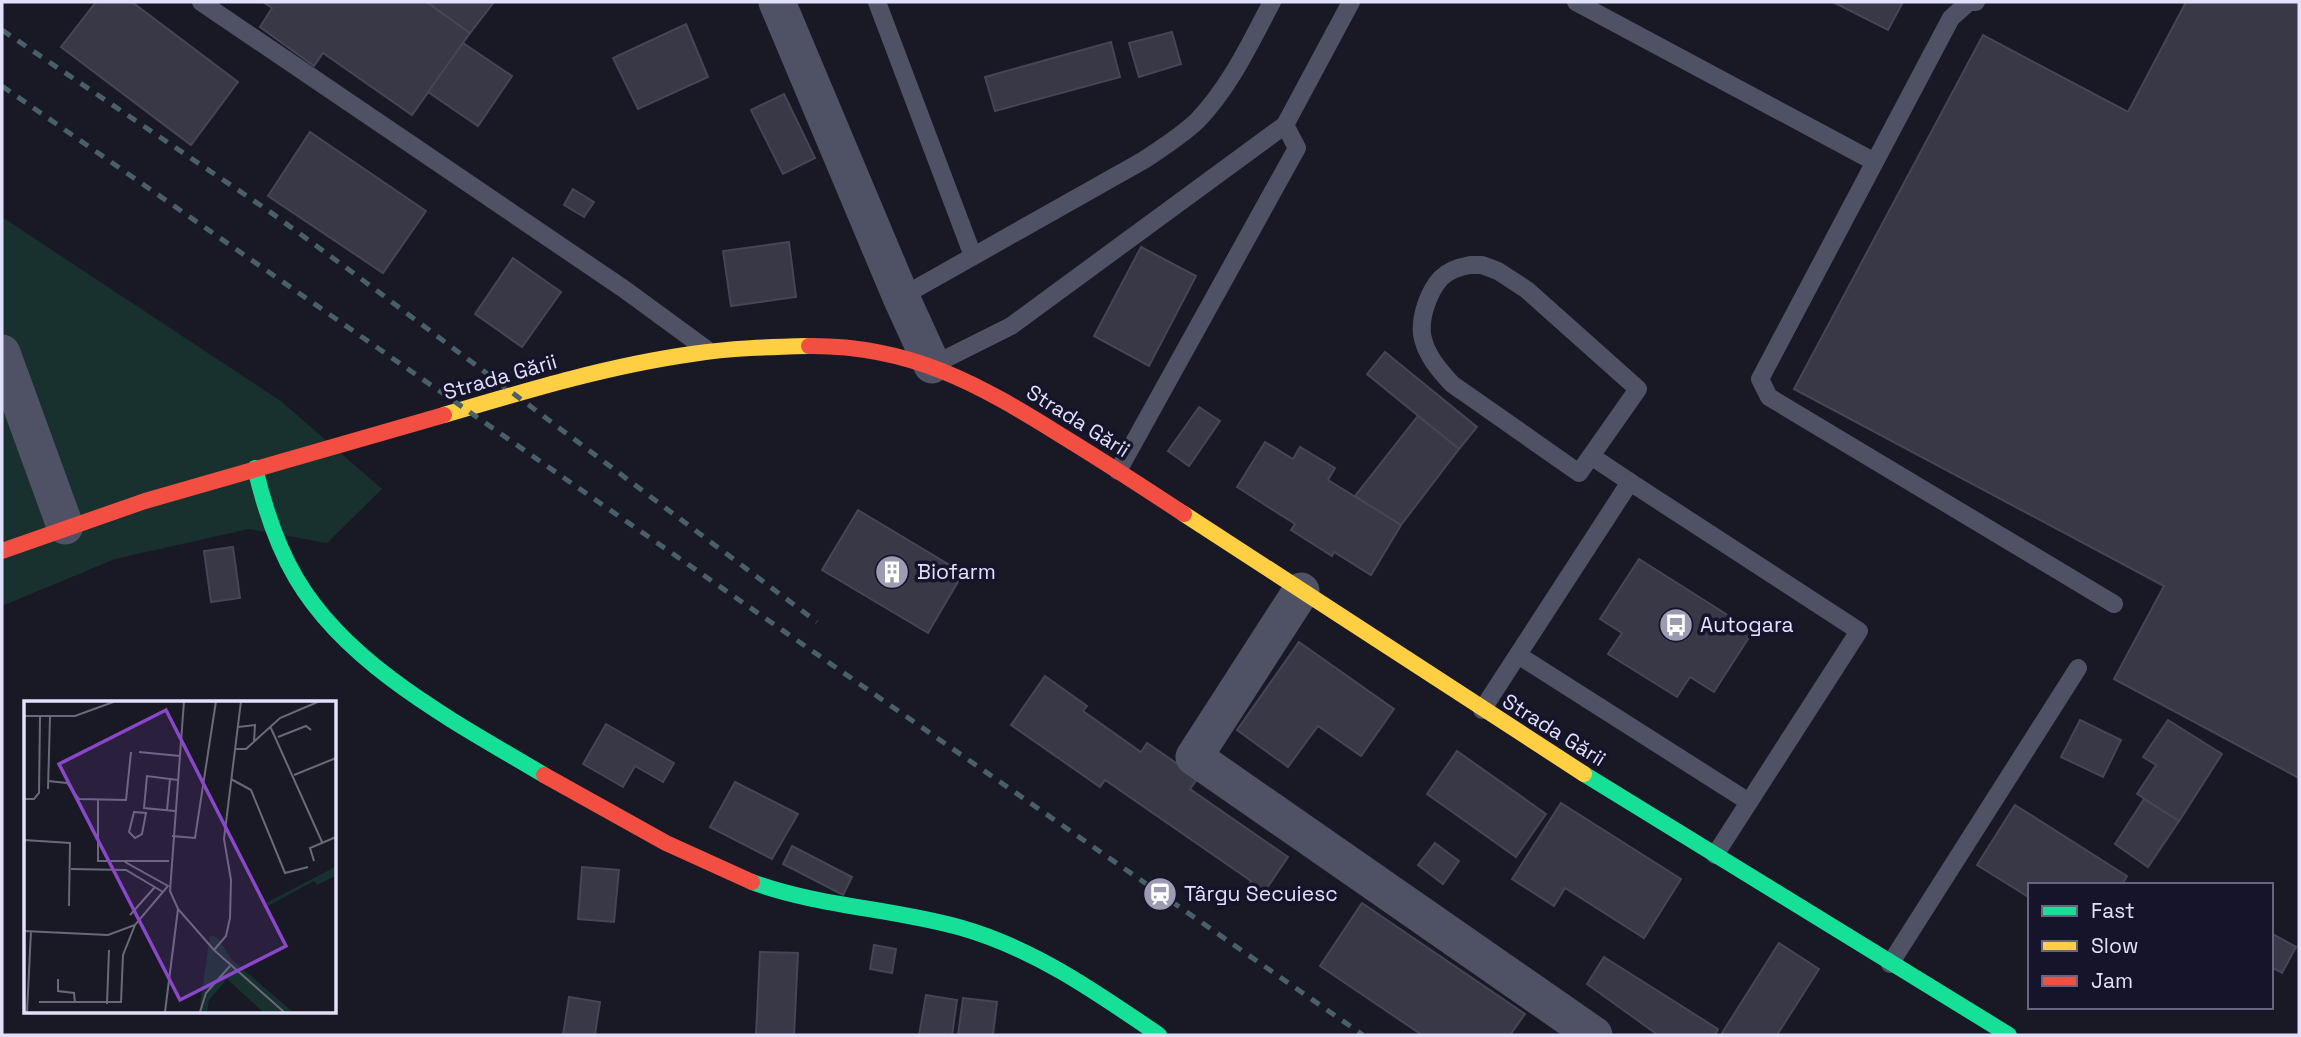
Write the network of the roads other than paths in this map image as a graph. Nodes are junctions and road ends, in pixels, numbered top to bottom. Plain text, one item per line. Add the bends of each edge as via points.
1 (201, 2) edge
2 (777, 2) edge
3 (877, 2) edge
4 (1272, 2) edge
5 (1351, 2) edge
6 (1576, 2) edge
7 (1976, 2) edge
8 (1285, 125) junction
9 (1874, 161) junction
10 (973, 256) junction
11 (901, 297) junction
12 (707, 350) junction
13 (2, 352) edge
14 (932, 365) junction
15 (1591, 456) junction
16 (255, 468) junction
17 (1118, 471) junction
18 (1630, 482) junction
19 (65, 526) junction
20 (2, 551) edge
21 (1301, 592) junction
22 (2114, 604) dead end
23 (1518, 655) junction
24 (2078, 668) dead end
25 (1482, 710) junction
26 (1749, 802) junction
27 (1715, 855) junction
28 (1890, 964) junction
29 (1159, 1035) edge
30 (1594, 1035) edge
31 (2009, 1035) edge

1 - 12 lane
2 - 11 street
3 - 10 lane
4 - 10 lane via 1240,64 1196,122 1144,160
5 - 8 lane
6 - 9 lane
7 - 9 lane via 1969,2 1951,18
8 - 14 lane via 1011,326
8 - 17 lane via 1297,148
9 - 22 lane via 1760,379 1769,397
10 - 11 lane
11 - 14 street
12 - 14 main road, Strada Gării via 771,344 830,346
12 - 16 main road, Strada Gării via 621,366
13 - 19 street
14 - 17 main road, Strada Gării via 1015,407
15 - 15 lane via 1580,473 1452,384 1437,368 1422,335 1422,317 1441,278 1470,265 1498,271 1527,290 1638,388
15 - 18 lane
16 - 19 main road, Strada Gării
16 - 29 main road via 277,542 319,612 384,672 441,712 580,797 731,873 813,902 914,916 986,935 1062,971
17 - 21 main road, Strada Gării
18 - 23 lane
18 - 26 lane via 1860,631
19 - 20 main road, Strada Gării
21 - 25 main road, Strada Gării
21 - 30 street via 1194,757
23 - 25 lane
23 - 26 lane
24 - 28 lane
25 - 27 main road, Strada Gării
26 - 27 lane
27 - 28 main road, Strada Gării
28 - 31 main road, Strada Gării

